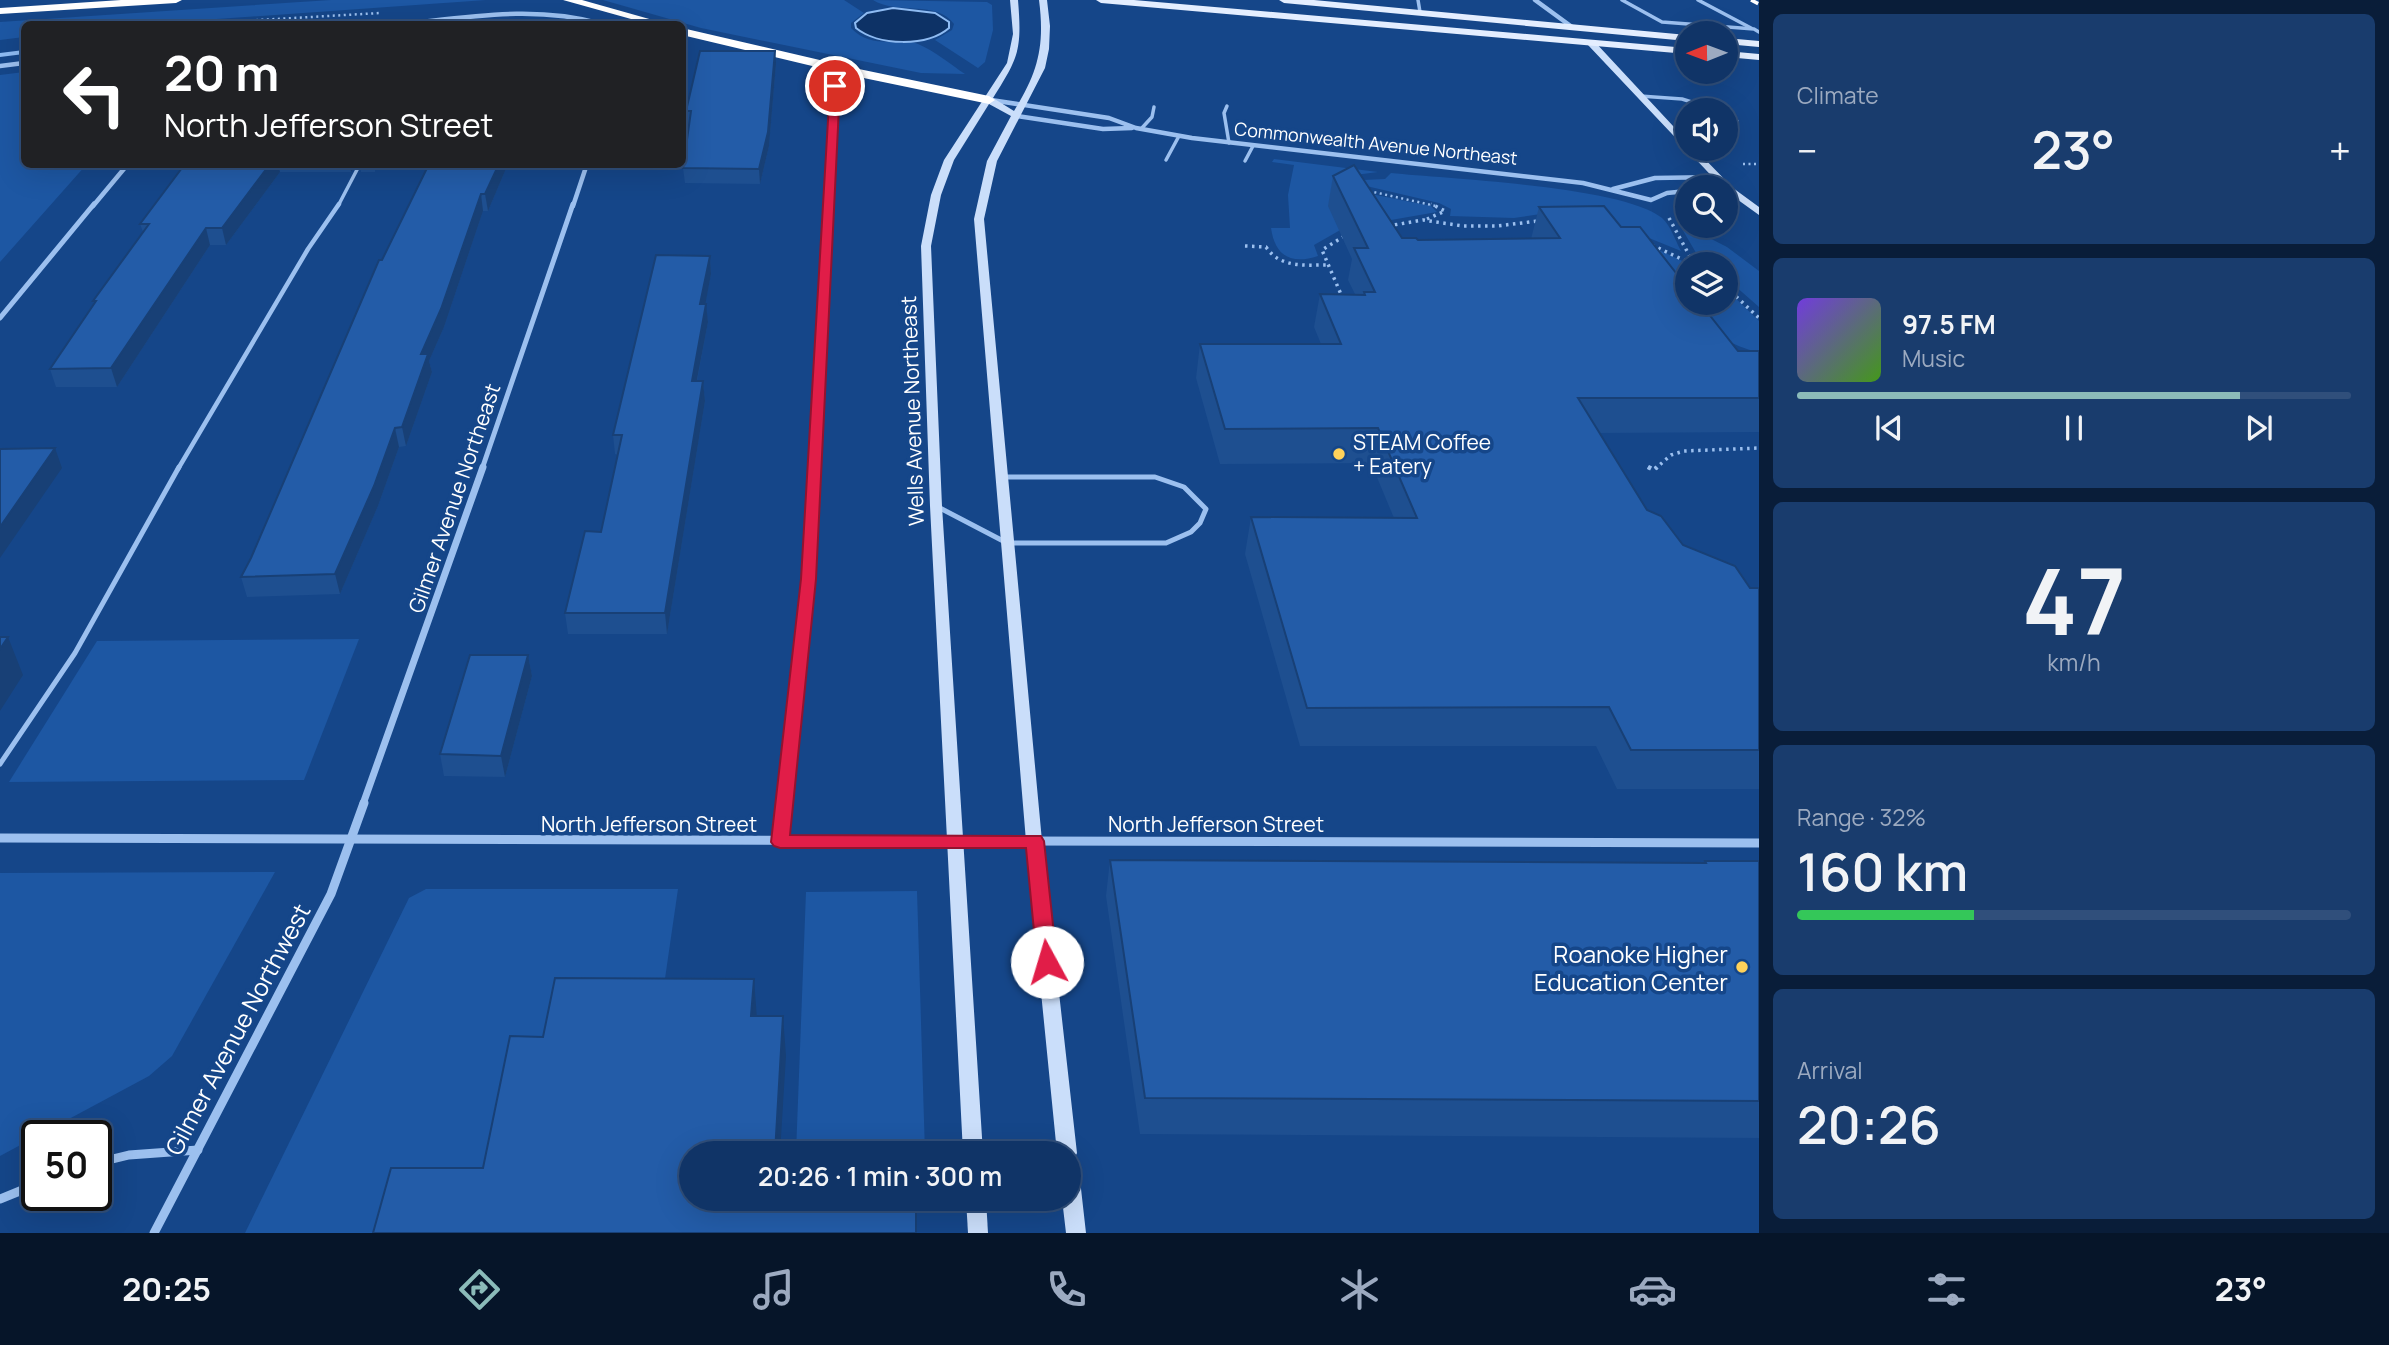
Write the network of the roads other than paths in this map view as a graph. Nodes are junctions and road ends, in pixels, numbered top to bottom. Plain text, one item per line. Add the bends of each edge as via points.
1 (176, 0) edge
2 (569, 0) edge
3 (1014, 0) edge
4 (1043, 0) edge
5 (1101, 0) edge
6 (1283, 0) edge
7 (1418, 0) edge
8 (1535, 0) edge
9 (1622, 0) edge
10 (1698, 0) edge
11 (0, 11) edge
12 (1420, 12) junction
13 (450, 21) edge
14 (590, 21) edge
15 (650, 21) edge
16 (1572, 27) junction
17 (1754, 29) junction
18 (686, 32) edge
19 (1759, 32) edge
20 (1675, 36) edge
21 (1738, 42) edge
22 (1591, 43) junction
23 (1759, 44) edge
24 (1675, 50) edge
25 (1738, 56) edge
26 (1759, 57) edge
27 (21, 63) edge
28 (0, 66) edge
29 (855, 72) junction
30 (1640, 96) junction
31 (1675, 98) edge
32 (989, 100) junction
33 (1227, 106) dead end
34 (1154, 107) dead end
35 (1021, 110) junction
36 (1139, 128) junction
37 (1675, 133) edge
38 (1179, 136) junction
39 (1229, 143) junction
40 (1253, 146) junction
41 (1166, 160) dead end
42 (1245, 161) dead end
43 (1701, 161) edge
44 (125, 168) edge
45 (358, 168) edge
46 (586, 168) edge
47 (1714, 175) edge
48 (1675, 178) edge
49 (1614, 189) junction
50 (1675, 192) edge
51 (1738, 197) edge
52 (1759, 212) edge
53 (0, 318) edge
54 (1001, 477) junction
55 (936, 506) junction
56 (1007, 543) junction
57 (0, 764) edge
58 (0, 838) edge
59 (349, 841) junction
60 (1034, 841) junction
61 (780, 842) junction
62 (954, 842) junction
63 (1759, 843) edge
64 (972, 1141) edge
65 (1066, 1141) edge
66 (198, 1150) junction
67 (112, 1159) edge
68 (21, 1190) edge
69 (0, 1199) edge
70 (977, 1211) edge
71 (1074, 1211) edge
72 (154, 1233) edge
73 (978, 1233) edge
74 (1076, 1233) edge

1 - 11 highway
2 - 15 highway
3 - 32 main road, Wells Avenue Northeast via 1014,53
4 - 35 main road via 1044,60
5 - 22 main road
6 - 12 main road
7 - 12 lane
8 - 16 street
9 - 17 lane via 1662,22
10 - 17 lane
12 - 16 main road
13 - 14 street via 548,15
16 - 20 main road
17 - 19 lane
18 - 29 highway
21 - 23 main road
22 - 24 main road
22 - 30 main road
25 - 26 main road
27 - 28 street
29 - 32 highway
29 - 61 lane via 833,90 808,579
30 - 31 lane
30 - 37 main road
32 - 35 main road, Commonwealth Avenue Northeast
32 - 55 main road, Wells Avenue Northeast via 949,160 936,195 926,246
33 - 39 lane
34 - 36 lane via 1152,117
35 - 36 street, Commonwealth Avenue Northeast via 1109,118
35 - 36 street, Commonwealth Avenue Northeast via 1103,129
35 - 54 main road via 992,160 979,219
36 - 38 street, Commonwealth Avenue Northeast
38 - 39 street, Commonwealth Avenue Northeast
38 - 41 lane
39 - 40 street, Commonwealth Avenue Northeast
40 - 42 lane
40 - 49 street, Commonwealth Avenue Northeast
43 - 47 main road
44 - 53 street
45 - 57 lane via 247,350 75,653
46 - 59 street, Gilmer Avenue Northeast via 434,610
48 - 49 street, Commonwealth Avenue Northeast
49 - 50 street, Commonwealth Avenue Northeast via 1651,200
51 - 52 main road
54 - 56 main road
54 - 56 lane via 1155,477 1195,493 1206,509 1202,524 1189,535 1166,543
55 - 56 lane
55 - 62 main road, Wells Avenue Northeast
56 - 60 main road
58 - 59 street, North Jefferson Street
59 - 61 street, North Jefferson Street
59 - 66 street, Gilmer Avenue Northwest via 331,894
60 - 62 street, North Jefferson Street
60 - 63 street, North Jefferson Street
60 - 65 main road
61 - 62 street, North Jefferson Street
62 - 64 main road, Wells Avenue Northeast
66 - 67 street
66 - 72 street, Gilmer Avenue Northwest
68 - 69 street
70 - 73 main road
71 - 74 main road

